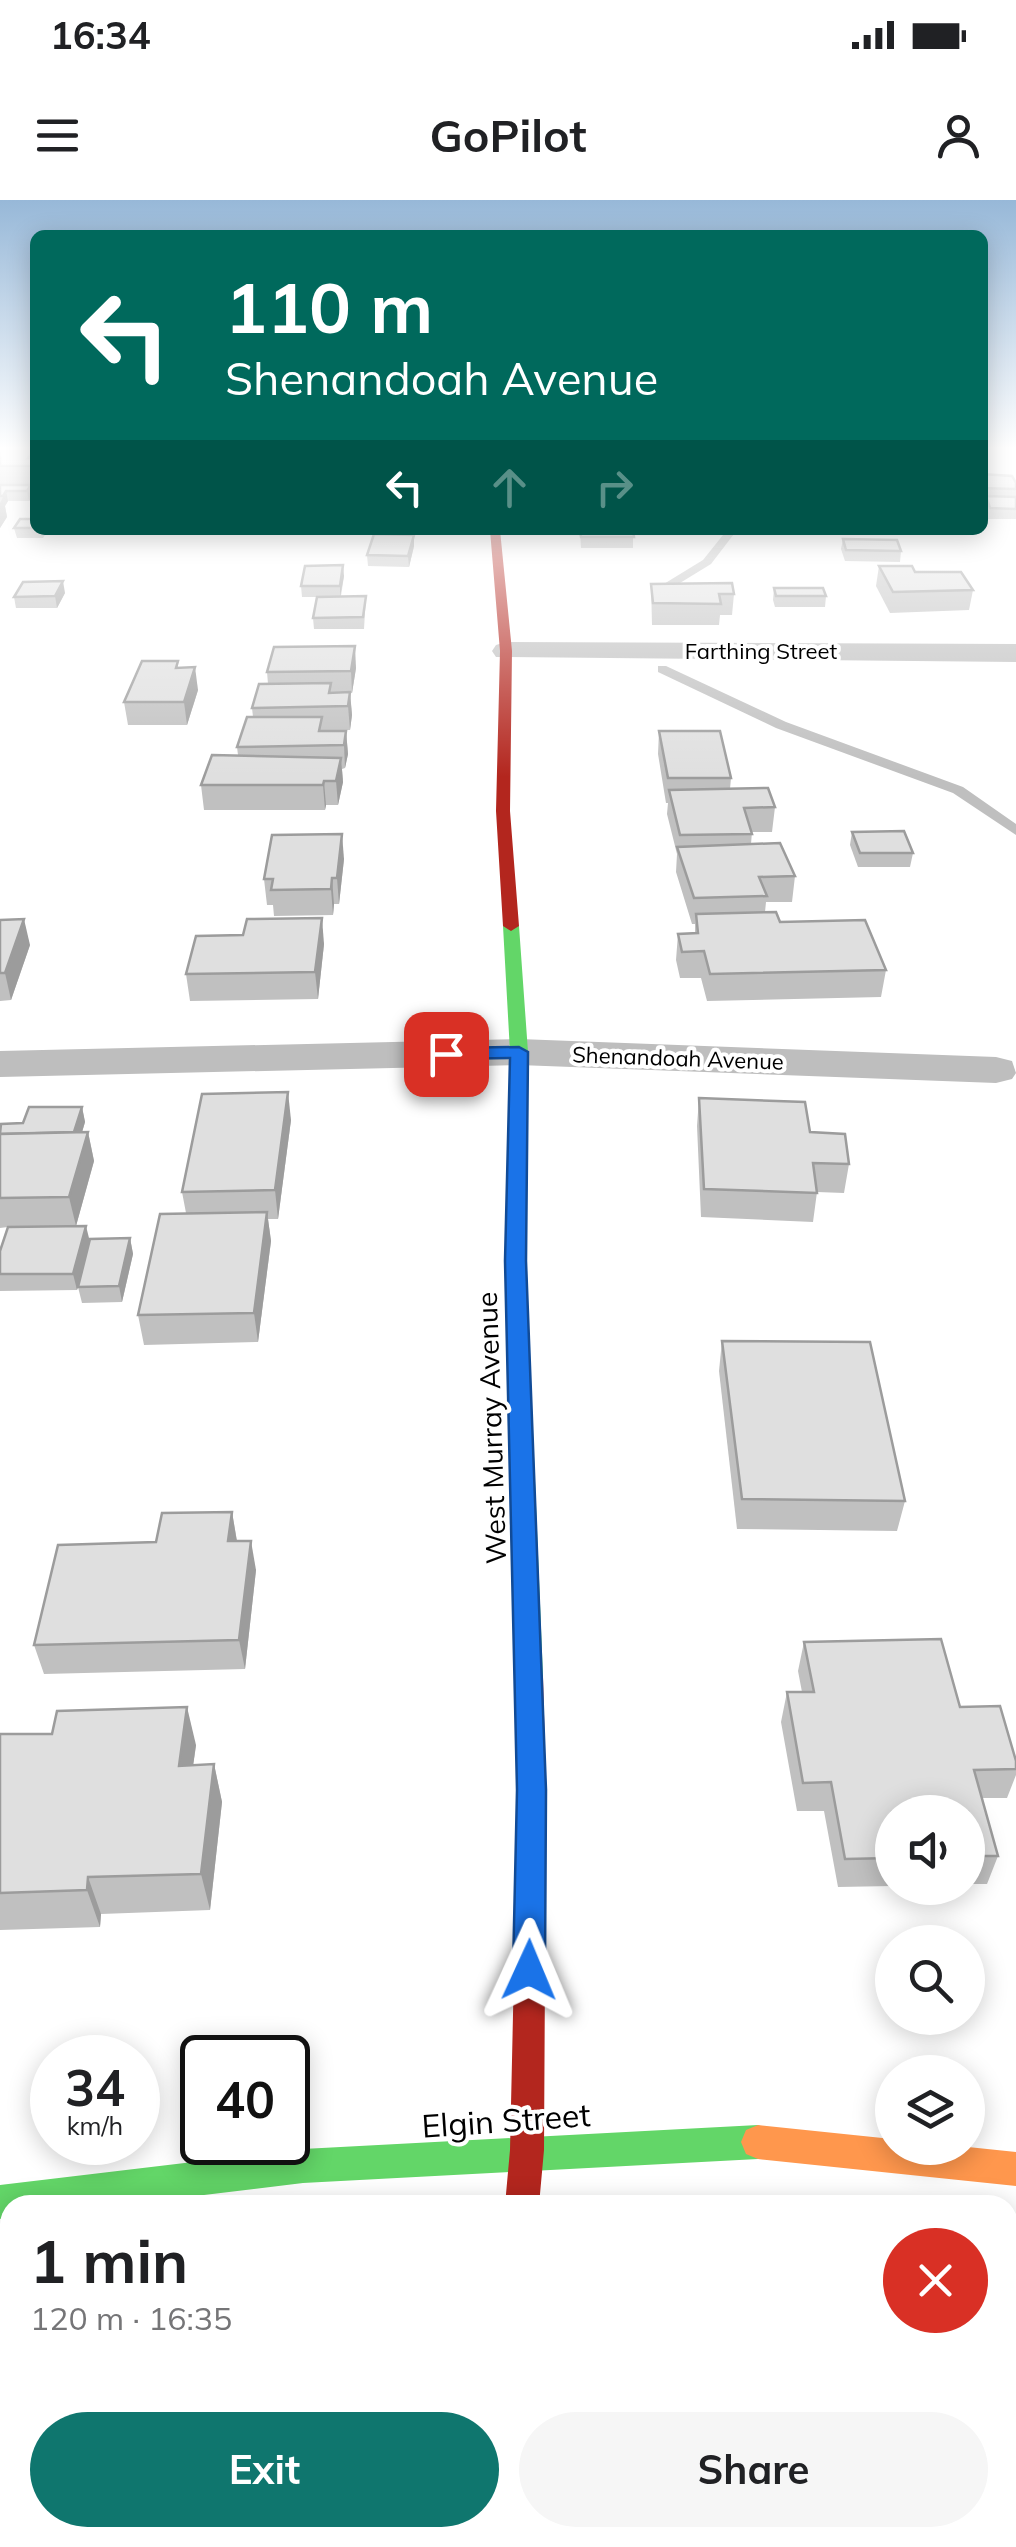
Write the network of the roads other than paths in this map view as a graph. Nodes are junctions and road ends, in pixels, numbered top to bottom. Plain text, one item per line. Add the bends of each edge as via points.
1 (498, 559) edge
2 (506, 650) junction
3 (1016, 652) edge
4 (519, 1052) junction
5 (0, 1064) edge
6 (996, 1070) dead end
7 (527, 2150) junction
8 (1016, 2168) edge
9 (59, 2195) edge
10 (523, 2195) edge

1 - 2 street, West Murray Avenue
2 - 3 street, Farthing Street
2 - 4 street, West Murray Avenue via 503,811
4 - 5 street, Shenandoah Avenue
4 - 6 street, Shenandoah Avenue
4 - 7 street, West Murray Avenue via 516,1261 532,1790
7 - 8 street, Elgin Street via 742,2140
7 - 9 street, Elgin Street via 303,2166
7 - 10 street, West Murray Avenue

